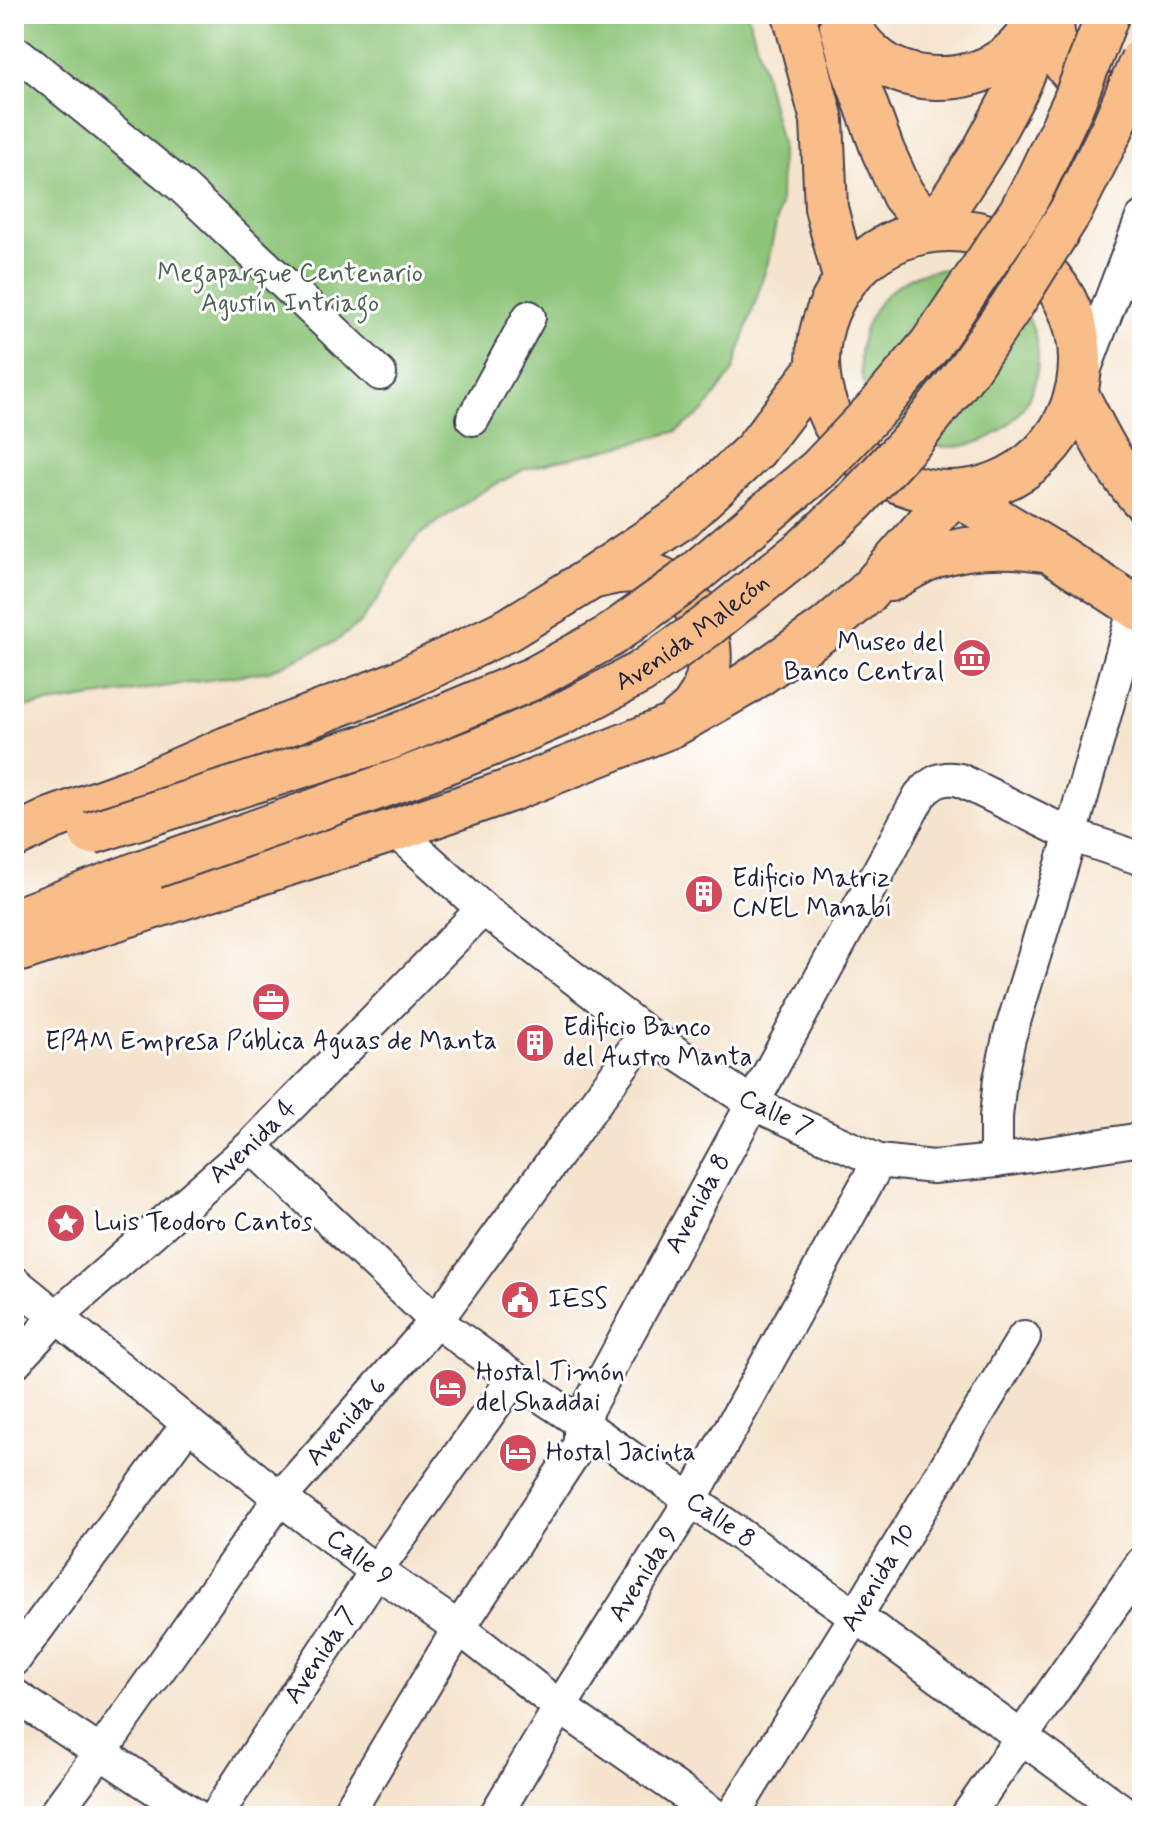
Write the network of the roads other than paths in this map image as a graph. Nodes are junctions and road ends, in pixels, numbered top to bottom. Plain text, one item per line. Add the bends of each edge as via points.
1 (794, 14) edge
2 (840, 14) edge
3 (1048, 14) edge
4 (1108, 14) edge
5 (20, 55) dead end
6 (1142, 59) edge
7 (1142, 99) edge
8 (1142, 218) edge
9 (932, 230) junction
10 (845, 281) junction
11 (529, 317) dead end
12 (818, 368) junction
13 (380, 374) dead end
14 (1076, 392) junction
15 (473, 419) dead end
16 (954, 493) junction
17 (1142, 499) edge
18 (1050, 551) junction
19 (590, 579) junction
20 (866, 594) junction
21 (1138, 609) edge
22 (672, 726) junction
23 (395, 830) junction
24 (1071, 835) junction
25 (14, 837) edge
26 (14, 859) edge
27 (1142, 859) edge
28 (483, 909) junction
29 (14, 920) edge
30 (14, 952) edge
31 (646, 1033) junction
32 (752, 1103) junction
33 (1142, 1139) edge
34 (251, 1146) junction
35 (879, 1161) junction
36 (996, 1161) junction
37 (14, 1282) edge
38 (57, 1316) junction
39 (436, 1321) junction
40 (1024, 1337) dead end
41 (14, 1363) edge
42 (514, 1378) junction
43 (580, 1422) junction
44 (188, 1424) junction
45 (280, 1498) junction
46 (691, 1500) junction
47 (1142, 1563) edge
48 (376, 1571) junction
49 (856, 1616) junction
50 (459, 1628) junction
51 (14, 1660) edge
52 (14, 1695) edge
53 (560, 1707) junction
54 (1023, 1737) junction
55 (101, 1752) junction
56 (53, 1816) edge
57 (196, 1816) edge
58 (216, 1816) edge
59 (346, 1816) edge
60 (495, 1816) edge
61 (716, 1816) edge
62 (732, 1816) edge
63 (967, 1816) edge
64 (1129, 1816) edge

1 - 10 main road via 822,120 826,208
2 - 3 main road via 874,56 892,67 937,79 1002,61
2 - 9 main road via 854,72 883,151 903,195
3 - 7 main road via 1061,59 1078,80 1101,94
3 - 9 main road via 1018,87
4 - 26 main road, Avenida Malecón, bridge via 1073,104 1020,212 931,344 819,469 682,584 608,637 534,678 391,738
5 - 13 street via 180,185
6 - 29 main road, Avenida Malecón, bridge via 1072,209 966,372 853,503 706,627 640,673 490,745
8 - 14 street
9 - 10 main road via 898,239
9 - 14 main road via 987,235 1012,246 1052,280 1076,329
10 - 12 main road via 824,322
11 - 15 street
12 - 16 main road via 824,401 860,458 888,478 920,490
12 - 19 main road via 755,450 683,517
14 - 16 main road via 1060,431 1032,463 995,484
14 - 17 main road via 1102,445
16 - 18 main road
16 - 20 main road
18 - 20 main road via 989,547 936,556
18 - 21 main road
19 - 22 main road via 617,571 645,573 671,584 692,602 706,627 706,683 693,707
19 - 25 main road via 509,629 399,682
20 - 22 main road via 744,685
21 - 24 street
22 - 23 main road
23 - 28 street, Calle 7
23 - 30 main road
24 - 27 street, Avenida 8
24 - 32 street, Avenida 8 via 960,780 939,779 929,785
24 - 36 street via 1009,1038 996,1117
28 - 31 street, Calle 7
28 - 34 street, Avenida 4
31 - 32 street, Calle 7
31 - 39 street, Avenida 6
32 - 35 street, Calle 7
32 - 43 street, Avenida 8
33 - 36 street, Calle 7
34 - 38 street, Avenida 4
34 - 39 street, Calle 8
35 - 36 street, Calle 7 via 933,1167
35 - 46 street, Avenida 9
37 - 38 street, Calle 9
38 - 41 street, Avenida 4
38 - 44 street, Calle 9
39 - 42 street, Calle 8
39 - 45 street, Avenida 6
40 - 49 street, Avenida 10
42 - 43 street, Calle 8
42 - 48 street, Avenida 7
43 - 46 street, Calle 8
43 - 50 street, Avenida 8 via 580,1444
44 - 45 street, Calle 9
44 - 51 street
45 - 48 street, Calle 9
45 - 55 street, Avenida 6
46 - 49 street, Calle 8
46 - 53 street, Avenida 9
47 - 54 street
48 - 50 street, Calle 9
48 - 58 street, Avenida 7
49 - 54 street, Calle 8
49 - 62 street, Avenida 10
50 - 53 street, Calle 9
50 - 59 street, Avenida 8
52 - 55 street
53 - 60 street, Avenida 9
53 - 61 street, Calle 9
54 - 63 street
54 - 64 street, Calle 8
55 - 56 street, Avenida 6
55 - 57 street

